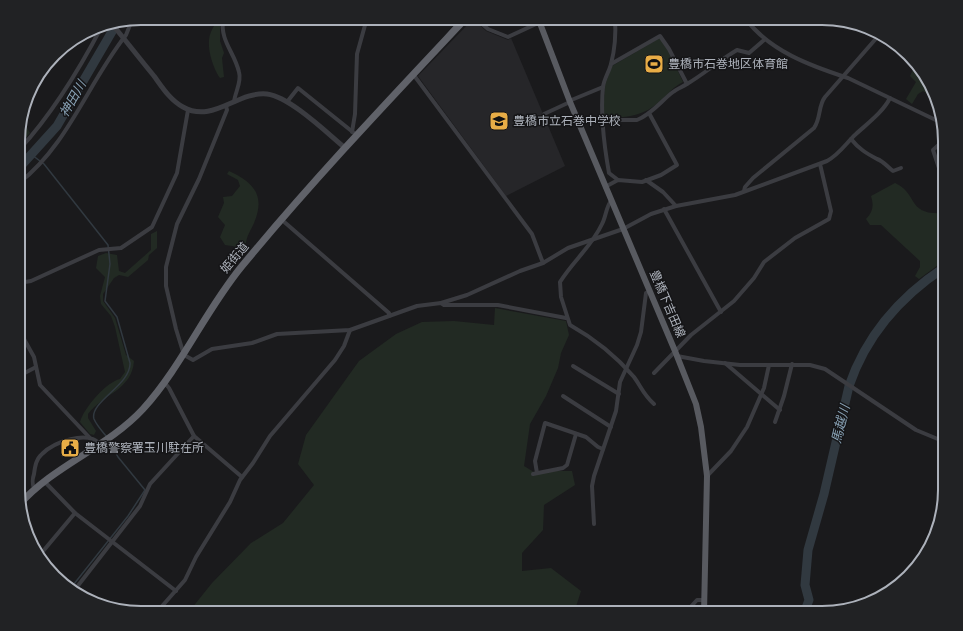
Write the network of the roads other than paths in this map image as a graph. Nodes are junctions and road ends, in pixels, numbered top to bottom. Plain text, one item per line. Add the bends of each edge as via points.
1 (223, 25) edge
2 (365, 25) edge
3 (459, 25) edge
4 (483, 25) edge
5 (530, 25) edge
6 (541, 25) edge
7 (616, 25) edge
8 (751, 25) edge
9 (129, 26) edge
10 (115, 28) edge
11 (97, 34) edge
12 (122, 37) junction
13 (876, 39) edge
14 (764, 40) junction
15 (611, 64) junction
16 (413, 74) junction
17 (842, 76) junction
18 (687, 84) junction
19 (604, 87) junction
20 (890, 98) junction
21 (234, 102) junction
22 (287, 102) junction
23 (569, 102) junction
24 (226, 106) junction
25 (188, 110) junction
26 (650, 113) junction
27 (544, 114) dead end
28 (602, 120) junction
29 (936, 120) edge
30 (354, 133) junction
31 (851, 139) junction
32 (25, 143) edge
33 (938, 146) edge
34 (344, 147) junction
35 (820, 164) junction
36 (938, 164) edge
37 (901, 168) dead end
38 (25, 177) edge
39 (618, 180) junction
40 (646, 180) junction
41 (605, 187) junction
42 (744, 191) junction
43 (611, 201) junction
44 (676, 206) junction
45 (664, 209) junction
46 (282, 220) junction
47 (623, 229) junction
48 (595, 238) junction
49 (543, 263) junction
50 (25, 282) edge
51 (650, 291) junction
52 (441, 303) junction
53 (721, 312) junction
54 (389, 316) junction
55 (566, 318) junction
56 (350, 330) junction
57 (25, 341) edge
58 (184, 351) junction
59 (676, 353) junction
60 (725, 363) junction
61 (792, 364) junction
62 (769, 365) junction
63 (572, 366) dead end
64 (36, 367) junction
65 (625, 368) junction
66 (25, 373) edge
67 (654, 373) dead end
68 (164, 382) junction
69 (619, 394) junction
70 (563, 396) dead end
71 (761, 396) junction
72 (654, 404) dead end
73 (780, 410) junction
74 (775, 422) dead end
75 (611, 426) junction
76 (576, 434) junction
77 (194, 436) junction
78 (90, 438) junction
79 (938, 439) edge
80 (105, 441) junction
81 (603, 449) junction
82 (707, 476) junction
83 (242, 477) junction
84 (44, 481) junction
85 (34, 489) junction
86 (26, 498) edge
87 (76, 513) junction
88 (594, 524) dead end
89 (110, 540) junction
90 (43, 551) edge
91 (77, 586) edge
92 (176, 591) junction
93 (703, 600) junction
94 (162, 606) edge
95 (691, 606) edge
96 (703, 606) edge

1 - 21 street via 224,41 239,71
2 - 30 street via 357,54
3 - 16 highway, 姫街道
4 - 5 street via 508,37
6 - 23 main road, 豊橋下吉田線
7 - 15 street
8 - 14 street
9 - 12 street
10 - 12 street
11 - 32 street via 45,121
12 - 25 street via 168,94
12 - 38 street via 61,137
13 - 17 street
14 - 17 street via 811,65
14 - 18 street via 749,53 737,50
15 - 18 street via 660,36
15 - 19 street
16 - 30 highway, 姫街道
16 - 49 street via 532,234
17 - 20 street
17 - 42 street via 822,102 814,128 752,178
18 - 26 street via 673,92
19 - 23 street
19 - 28 street
20 - 29 street
20 - 31 street via 870,122
21 - 22 street via 267,94
21 - 24 street
22 - 30 street via 298,88
22 - 34 street
23 - 27 street
23 - 41 main road, 豊橋下吉田線
24 - 25 street via 209,112
24 - 58 street via 227,110 199,179 177,224 166,267 166,286 176,330
25 - 50 street via 177,173 154,222 146,232 121,248 89,254
26 - 28 street via 637,120
26 - 40 street via 677,166
28 - 39 street via 609,173
30 - 34 highway, 姫街道
31 - 35 street via 834,157
31 - 37 street via 870,157 878,159 893,170
33 - 36 street via 934,150
34 - 46 highway, 姫街道
35 - 42 street
35 - 53 street via 831,210 829,218 764,262 750,282
39 - 40 street
39 - 41 street
40 - 44 street via 663,192
41 - 43 main road, 豊橋下吉田線
42 - 44 street
43 - 47 main road, 豊橋下吉田線
43 - 48 street
44 - 45 street
45 - 47 street
45 - 53 street
46 - 54 street via 389,313
46 - 58 highway, 姫街道 via 227,285
47 - 48 street
47 - 51 main road, 豊橋下吉田線
48 - 49 street via 568,248
48 - 55 street via 560,282
49 - 52 street
51 - 59 main road, 豊橋下吉田線
51 - 65 street via 646,293 637,345
52 - 54 street via 417,306
52 - 55 street via 454,306 498,305
53 - 59 street via 691,335
54 - 56 street
55 - 65 street via 570,325 601,344
56 - 58 street via 277,334 252,343 212,349 192,360 184,355
56 - 83 street via 339,355 276,428
57 - 64 street via 34,357
58 - 68 highway, 姫街道
59 - 60 street via 704,361
59 - 67 street
59 - 82 main road, 豊橋下吉田線 via 697,410
60 - 62 street
60 - 71 street
61 - 62 street
61 - 73 street
61 - 79 street via 825,369 916,430
62 - 71 street
63 - 69 street
64 - 66 street
64 - 78 street via 44,391 87,432
65 - 69 street
65 - 72 street via 644,395
68 - 77 street
68 - 80 highway, 姫街道 via 142,409
69 - 75 street
70 - 75 street
71 - 73 street
71 - 82 street via 750,422 735,447
73 - 74 street
75 - 81 street
76 - 76 street via 545,423 535,461 535,474 567,466
76 - 81 street via 586,437 598,448
77 - 83 street
77 - 89 street via 150,484 140,506
78 - 80 street
78 - 85 street via 65,442 42,453 36,462 32,484
80 - 84 highway, 姫街道
81 - 88 street via 592,486
82 - 93 main road, 豊橋下吉田線
83 - 92 street via 230,502 198,552 186,580
84 - 85 highway, 姫街道
84 - 87 street
85 - 86 highway, 姫街道
87 - 89 street
87 - 90 street
89 - 91 street
89 - 92 street
92 - 94 street
93 - 95 street via 697,600
93 - 96 main road, 豊橋下吉田線

